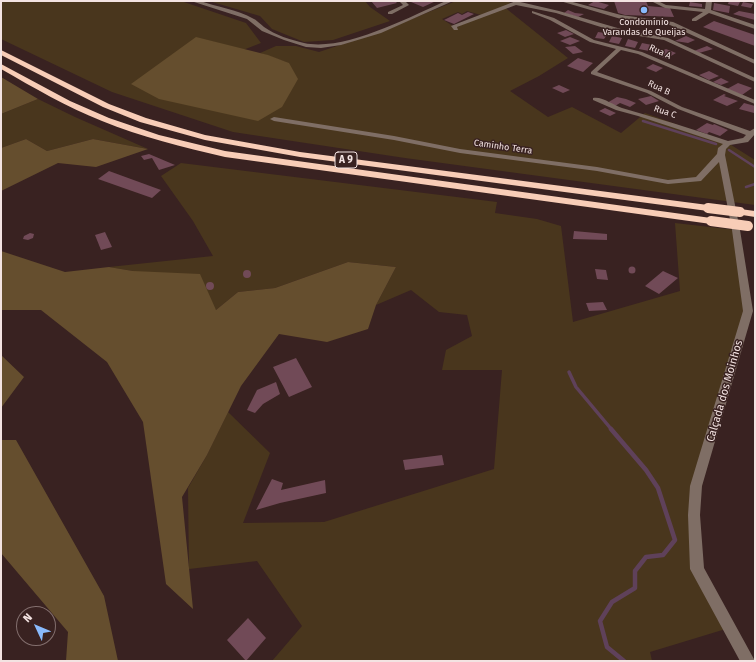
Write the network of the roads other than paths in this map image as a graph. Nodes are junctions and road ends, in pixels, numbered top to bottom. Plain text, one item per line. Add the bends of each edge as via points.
1 (194, 1) edge
2 (402, 1) edge
3 (450, 1) edge
4 (563, 1) edge
5 (654, 1) edge
6 (709, 1) edge
7 (752, 1) edge
8 (515, 2) edge
9 (755, 2) edge
10 (708, 11) junction
11 (390, 13) dead end
12 (694, 20) dead end
13 (755, 27) edge
14 (456, 29) dead end
15 (620, 48) junction
16 (1, 52) edge
17 (755, 62) edge
18 (1, 66) edge
19 (755, 80) edge
20 (595, 99) dead end
21 (755, 102) edge
22 (274, 120) dead end
23 (753, 132) edge
24 (728, 143) junction
25 (721, 155) junction
26 (755, 214) edge
27 (752, 227) edge
28 (748, 661) edge

1 - 3 street via 249,18 264,31 284,38 307,45 326,46 357,39
2 - 11 street via 406,5
4 - 17 street via 621,17 671,22
5 - 10 street via 665,6
6 - 10 street
7 - 9 street
8 - 14 street via 454,26
8 - 15 street, Rua A via 526,10 552,19 592,41
8 - 19 street via 620,31 666,39
10 - 12 street
10 - 13 street
15 - 21 street, Rua A via 640,53
15 - 23 street, Rua B via 593,73 650,92 680,108
16 - 26 highway, A 9, bridge via 105,105 142,120 232,143
18 - 27 highway, A 9, bridge via 90,113 172,142 217,152
20 - 24 street, Rua C via 618,109
22 - 25 street, Caminho Terra via 668,182 698,179
23 - 24 street via 745,140
24 - 25 street via 722,148
25 - 28 street, Calçada dos Moinhos via 748,311 696,486 694,523 697,569

